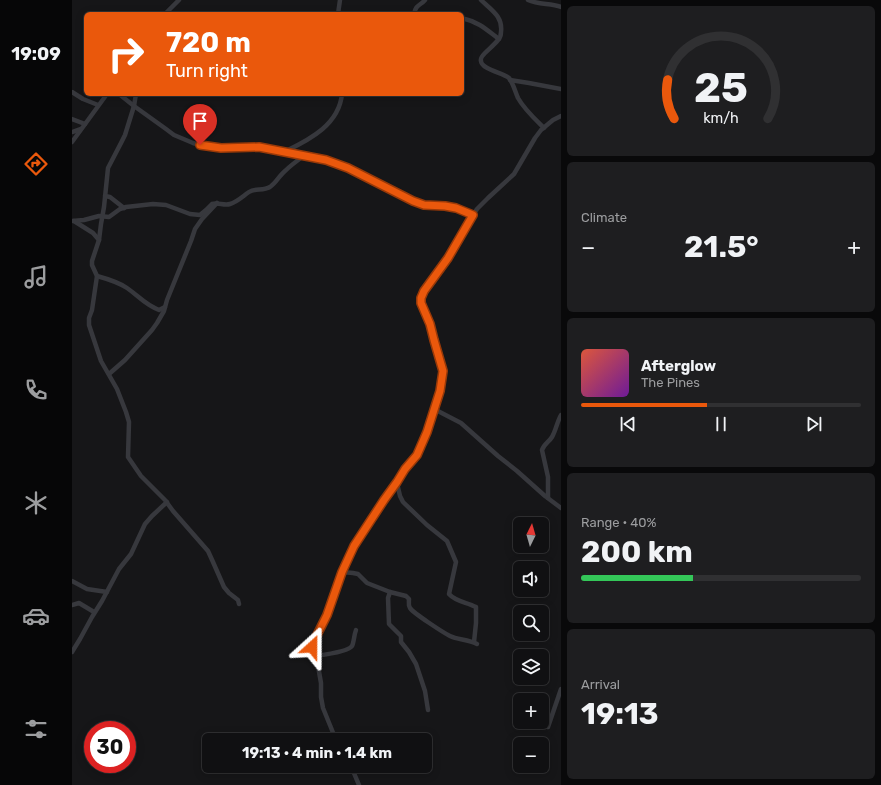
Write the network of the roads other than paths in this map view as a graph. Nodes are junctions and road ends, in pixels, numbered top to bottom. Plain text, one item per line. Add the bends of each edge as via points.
1 (180, 0) edge
2 (340, 0) edge
3 (425, 0) edge
4 (481, 0) edge
5 (528, 0) edge
6 (561, 7) edge
7 (168, 12) edge
8 (338, 12) edge
9 (415, 12) edge
10 (464, 20) edge
11 (499, 39) junction
12 (510, 80) junction
13 (561, 89) edge
14 (72, 92) edge
15 (105, 96) edge
16 (122, 96) edge
17 (136, 96) edge
18 (343, 96) edge
19 (98, 105) junction
20 (134, 106) junction
21 (561, 116) edge
22 (72, 119) edge
23 (85, 124) junction
24 (544, 128) junction
25 (81, 129) junction
26 (72, 132) edge
27 (72, 142) edge
28 (285, 152) junction
29 (305, 155) junction
30 (105, 196) junction
31 (217, 203) junction
32 (124, 208) junction
33 (473, 215) junction
34 (102, 216) junction
35 (73, 221) edge
36 (99, 240) junction
37 (97, 276) junction
38 (165, 306) junction
39 (109, 374) junction
40 (434, 409) junction
41 (561, 415) edge
42 (397, 482) junction
43 (548, 498) junction
44 (561, 500) edge
45 (167, 502) junction
46 (554, 502) junction
47 (561, 508) edge
48 (342, 572) junction
49 (72, 581) edge
50 (107, 592) junction
51 (390, 592) junction
52 (239, 604) dead end
53 (72, 605) edge
54 (94, 612) junction
55 (356, 630) dead end
56 (72, 652) edge
57 (315, 656) junction
58 (561, 689) edge
59 (428, 710) dead end
60 (549, 724) edge
61 (333, 733) edge
62 (353, 773) edge
63 (359, 785) edge

1 - 7 street
2 - 8 street
3 - 9 street
4 - 11 street via 496,13 501,22
5 - 6 street
10 - 11 street via 475,22
11 - 12 street via 484,54 481,61 484,66
12 - 13 street
12 - 24 street via 520,102
14 - 19 street
15 - 19 street
16 - 20 street
17 - 20 street
18 - 28 street via 336,115 327,125 309,139
19 - 23 street
20 - 28 street via 174,134 200,145 230,149 256,147
20 - 30 street via 121,143 108,168
21 - 24 street
22 - 23 street
23 - 25 street
24 - 33 street via 535,138 514,174
25 - 26 street
25 - 27 street
28 - 29 street
29 - 31 street via 270,187 251,191 230,205
29 - 33 street via 342,166 424,205 456,208
30 - 32 street
30 - 34 street
31 - 32 street via 198,215 165,205
31 - 38 street via 195,229
32 - 34 street via 110,216
33 - 40 street via 421,298 443,371
34 - 35 street
34 - 36 street
35 - 36 street via 93,233
36 - 37 street via 92,263
37 - 38 street via 124,286 144,303 159,310
37 - 39 street via 89,323 99,356
38 - 39 street via 152,330
39 - 45 street via 128,420 128,457
40 - 42 street via 417,455
40 - 43 street via 461,423
41 - 43 street via 552,438 542,450 548,477
42 - 48 street via 364,529
42 - 51 street via 403,502 448,543 456,562 449,594 450,597 476,607 475,643 446,634 411,610 406,596
43 - 46 street
44 - 46 street
45 - 50 street via 145,524 131,554
45 - 52 street via 208,551 222,584
46 - 47 street
48 - 51 street via 356,574 367,583
48 - 57 street via 327,615 312,647
49 - 50 street via 86,589
50 - 54 street
51 - 59 street via 389,624 401,636 401,642 416,664
53 - 54 street via 79,603
54 - 56 street
55 - 57 street via 351,648
57 - 61 street via 323,708
58 - 60 street
62 - 63 street

